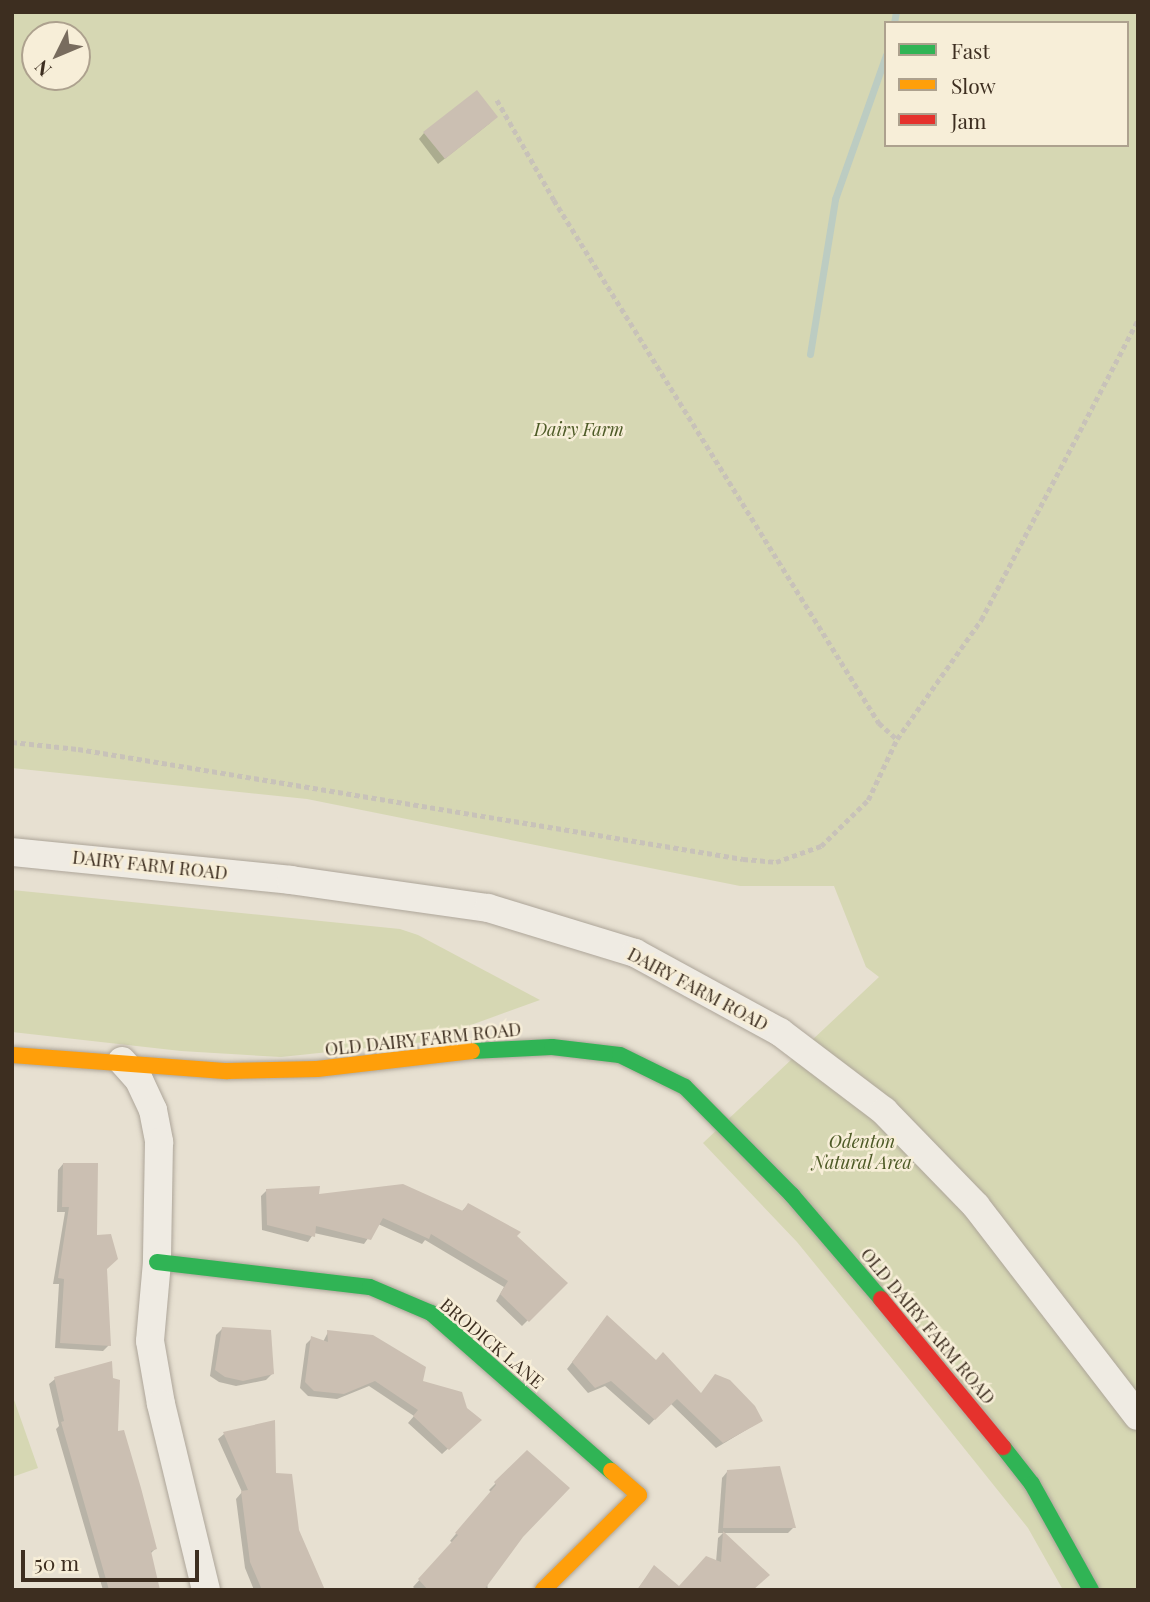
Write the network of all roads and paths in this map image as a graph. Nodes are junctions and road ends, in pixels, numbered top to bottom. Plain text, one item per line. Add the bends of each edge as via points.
1 (498, 100) dead end
2 (1138, 320) edge
3 (897, 739) junction
4 (12, 742) edge
5 (12, 852) edge
6 (13, 1057) edge
7 (122, 1061) junction
8 (157, 1262) junction
9 (1138, 1416) edge
10 (206, 1590) edge
11 (543, 1590) edge
12 (1091, 1590) edge

1 - 3 path via 554,200 879,723
2 - 3 path via 981,620
3 - 4 path via 868,800 821,846 776,862
5 - 9 street, DAIRY FARM ROAD via 291,880 488,908 635,953 780,1032 884,1111 976,1206
6 - 7 street, OLD DAIRY FARM ROAD
7 - 8 street via 139,1080 153,1110 159,1142
7 - 12 street, OLD DAIRY FARM ROAD via 227,1071 317,1069 503,1048 552,1047 620,1055 685,1087 792,1195 937,1364 1032,1484
8 - 10 street via 150,1341
8 - 11 street, BRODICK LANE via 370,1287 432,1313 639,1495

